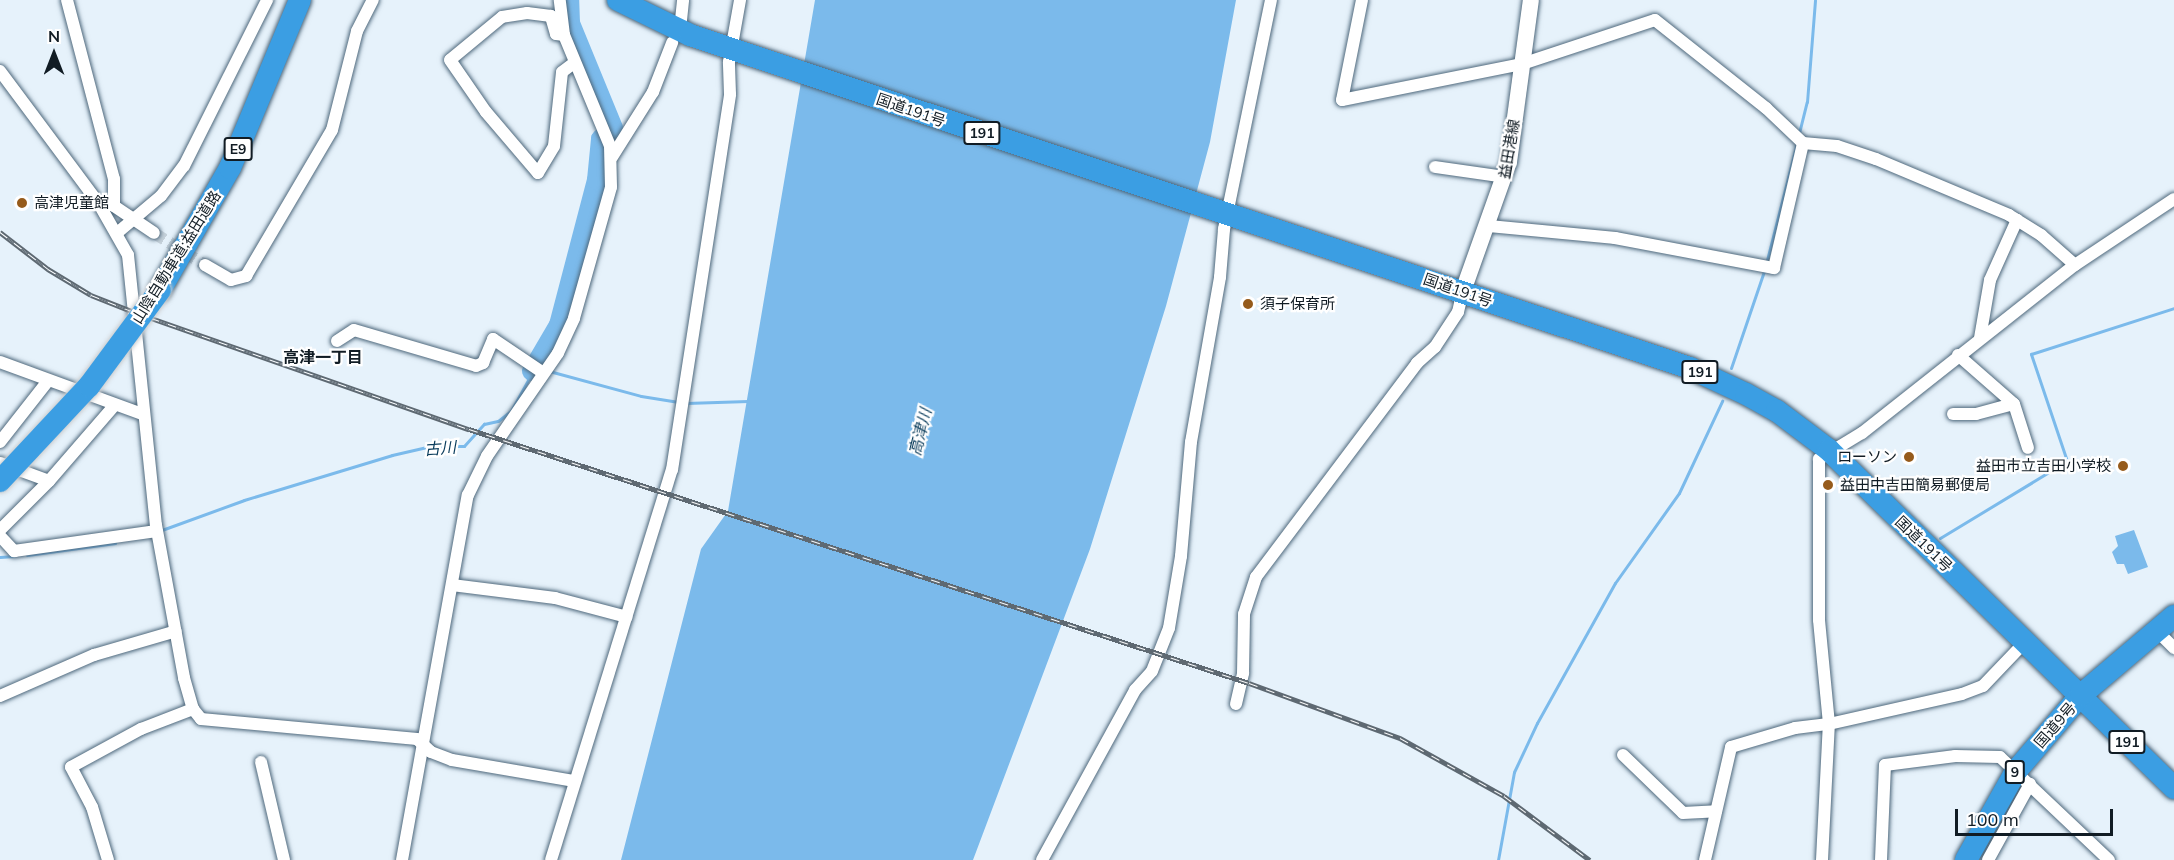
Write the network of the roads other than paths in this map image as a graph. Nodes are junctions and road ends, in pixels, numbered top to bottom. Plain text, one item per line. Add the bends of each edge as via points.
1 (67, 0) edge
2 (267, 0) edge
3 (288, 0) edge
4 (300, 0) edge
5 (373, 0) edge
6 (560, 0) edge
7 (618, 0) edge
8 (682, 0) edge
9 (740, 0) edge
10 (1362, 0) edge
11 (1531, 0) edge
12 (1272, 2) edge
13 (681, 20) dead end
14 (564, 35) junction
15 (672, 43) dead end
16 (737, 50) junction
17 (574, 63) junction
18 (1522, 64) junction
19 (0, 71) edge
20 (1803, 143) junction
21 (612, 157) junction
22 (1434, 167) dead end
23 (1505, 177) junction
24 (2174, 199) edge
25 (1226, 212) junction
26 (136, 220) junction
27 (2018, 220) junction
28 (1489, 226) junction
29 (154, 232) tunnel mouth
30 (117, 233) junction
31 (205, 265) tunnel mouth
32 (2075, 265) junction
33 (155, 287) junction
34 (1463, 291) junction
35 (1980, 338) junction
36 (337, 341) dead end
37 (1958, 355) junction
38 (0, 362) edge
39 (542, 372) junction
40 (47, 382) junction
41 (2014, 404) junction
42 (114, 406) junction
43 (142, 414) junction
44 (1953, 414) dead end
45 (0, 442) edge
46 (2028, 448) dead end
47 (1829, 450) junction
48 (0, 465) edge
49 (0, 481) edge
50 (49, 481) junction
51 (0, 530) edge
52 (157, 531) junction
53 (0, 536) edge
54 (452, 585) junction
55 (2174, 616) edge
56 (627, 618) junction
57 (2155, 629) junction
58 (176, 631) junction
59 (2026, 641) junction
60 (2174, 648) edge
61 (2081, 695) junction
62 (0, 696) edge
63 (1236, 704) dead end
64 (193, 709) junction
65 (1828, 724) junction
66 (422, 743) junction
67 (1623, 754) dead end
68 (261, 762) dead end
69 (2023, 777) junction
70 (573, 781) junction
71 (2174, 788) edge
72 (1716, 811) junction
73 (108, 860) edge
74 (284, 860) edge
75 (402, 860) edge
76 (551, 860) edge
77 (1042, 860) edge
78 (1705, 860) edge
79 (1822, 860) edge
80 (1881, 860) edge
81 (1966, 860) edge
82 (1988, 860) edge
83 (2109, 860) edge

1 - 26 street via 114,179 114,206
2 - 26 street via 184,166
3 - 33 highway, 山陰自動車道;益田道路 / E9 via 223,161
4 - 33 highway, 山陰自動車道;益田道路 / E9 via 230,168
5 - 31 street via 354,41 332,130 246,276 231,280
6 - 14 street
7 - 16 highway, 国道191号 / 191 via 666,26
8 - 13 street
9 - 16 street
10 - 18 street via 1342,100
11 - 18 main road, 益田港線
12 - 25 street
14 - 17 street
14 - 17 street via 556,34 551,16 527,13 502,17 450,60 486,112 538,173 554,146 562,72
15 - 21 street via 653,92
16 - 25 highway, 国道191号 / 191
16 - 56 street via 672,470
17 - 21 street
18 - 20 street via 1655,20 1766,108
18 - 23 main road, 益田港線
19 - 30 street
20 - 27 street via 1837,146 1876,159
20 - 28 street via 1774,268 1615,238
21 - 39 street via 611,187 574,318 558,353
22 - 23 street
23 - 28 main road, 益田港線
24 - 32 street
25 - 34 highway, 国道191号 / 191
25 - 77 street via 1168,628 1152,671 1135,690
26 - 29 street
26 - 30 street
27 - 32 street via 2042,235
27 - 35 street via 1990,280
28 - 34 main road, 益田港線
30 - 43 street via 128,255 132,277
32 - 35 street
33 - 48 highway, 山陰自動車道;益田道路 / E9 via 80,380
33 - 49 highway, 山陰自動車道;益田道路 / E9, bridge via 89,386
34 - 47 highway, 国道191号 / 191 via 1690,368 1777,411
34 - 63 street via 1458,312 1435,348 1417,363 1256,577 1244,614 1243,673
35 - 37 street
36 - 39 street via 354,330 476,366 483,363 493,339
37 - 41 street
37 - 47 street via 1862,433
38 - 40 street
39 - 54 street via 475,478 461,520
40 - 42 street
40 - 45 street
41 - 44 street via 1976,414
41 - 46 street
42 - 43 street
42 - 50 street
43 - 52 street
47 - 59 highway, 国道191号 / 191
47 - 65 street via 1817,469 1819,620
48 - 50 street
50 - 51 street
52 - 53 street via 14,551
52 - 58 street
54 - 56 street via 555,598
54 - 66 street
55 - 57 highway, 国道9号 / 9
56 - 70 street
57 - 60 street
57 - 61 highway, 国道9号 / 9
58 - 62 street via 93,655
58 - 64 street
59 - 61 highway, 国道191号 / 191
59 - 65 street via 1983,686
61 - 69 highway, 国道9号 / 9
61 - 71 highway, 国道191号 / 191
64 - 66 street via 201,719 220,724 373,734
64 - 73 street via 141,729 71,768 92,807
65 - 72 street via 1795,728 1731,747
65 - 79 street
66 - 70 street via 452,760
66 - 75 street
67 - 72 street via 1683,813
68 - 74 street
69 - 80 street via 2000,757 1955,756 1885,765
69 - 81 highway, 国道9号 / 9
69 - 82 street
69 - 83 street
70 - 76 street
72 - 78 street

